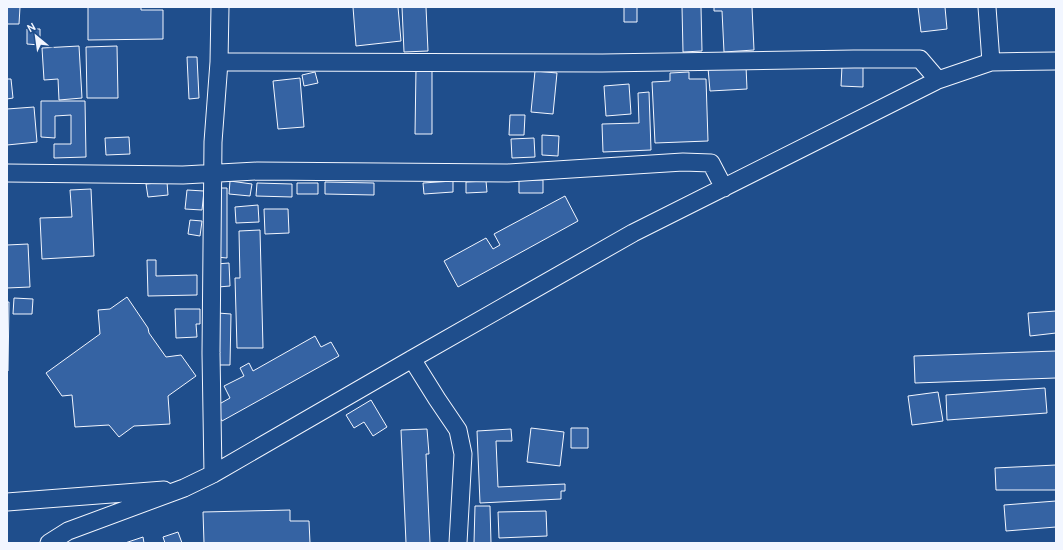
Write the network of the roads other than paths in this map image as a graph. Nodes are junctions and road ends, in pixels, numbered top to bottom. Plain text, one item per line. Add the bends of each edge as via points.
1 (220, 7) edge
2 (987, 7) edge
3 (1056, 61) edge
4 (219, 62) junction
5 (990, 62) junction
6 (938, 80) junction
7 (7, 173) edge
8 (213, 174) junction
9 (724, 188) junction
10 (412, 359) junction
11 (213, 474) junction
12 (184, 488) junction
13 (7, 502) edge
14 (49, 543) edge
15 (458, 543) edge

1 - 4 street
2 - 5 street
3 - 5 street
4 - 6 street via 920,59
4 - 8 street
5 - 6 street
6 - 9 street
7 - 8 street
8 - 9 street via 257,171 508,173 683,162 711,163
8 - 11 street
9 - 10 street via 633,233
10 - 11 street
10 - 15 street via 458,430 463,454
11 - 12 street
12 - 13 street
12 - 14 street via 68,531

